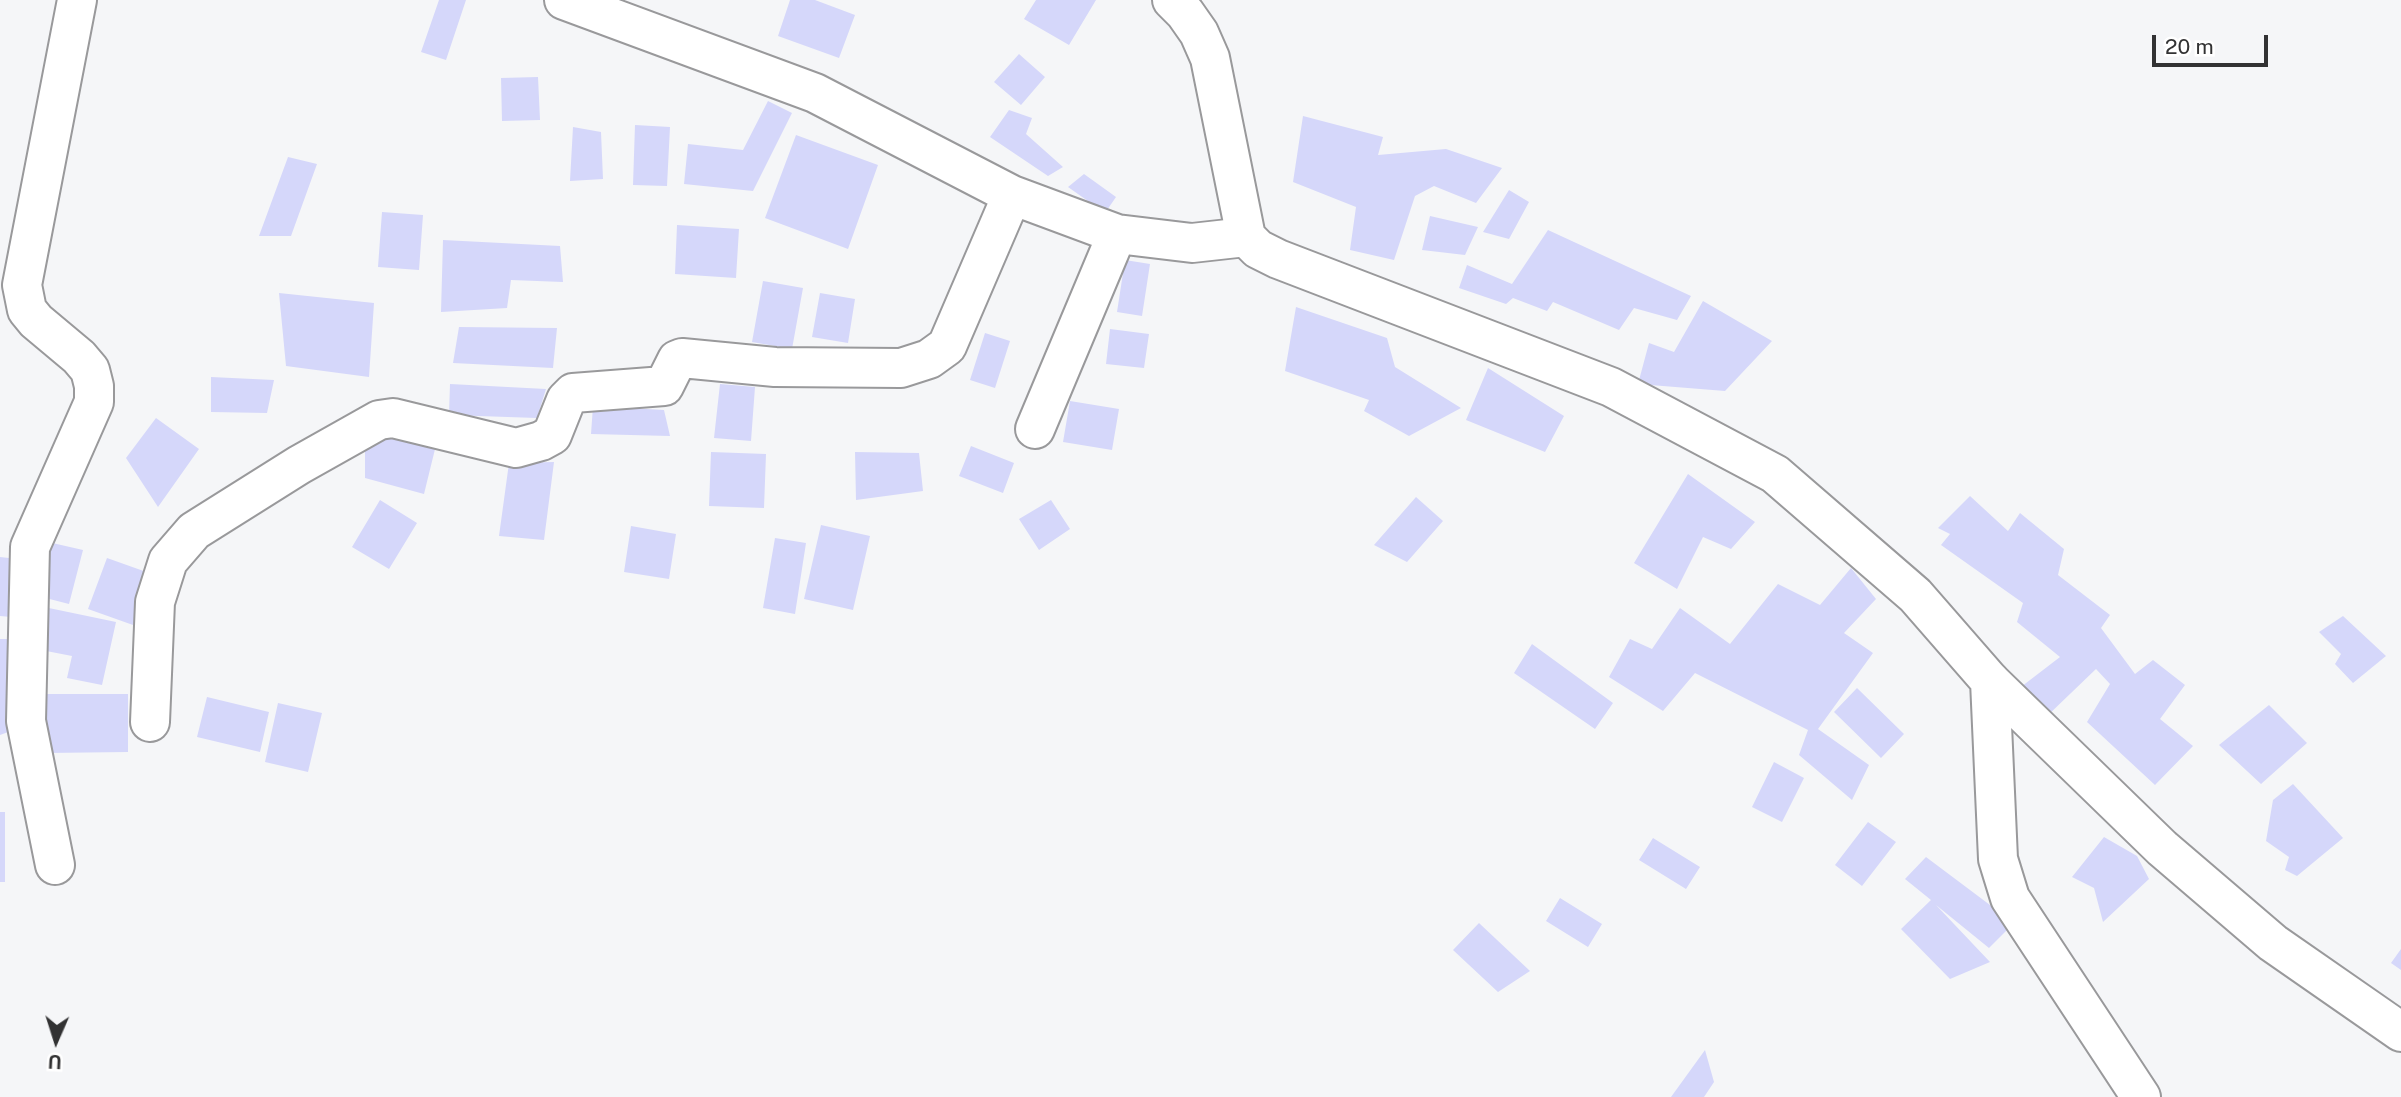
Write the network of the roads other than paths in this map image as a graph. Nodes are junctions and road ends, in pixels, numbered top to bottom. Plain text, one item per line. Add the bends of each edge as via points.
1 (77, 0) edge
2 (564, 0) edge
3 (1172, 0) edge
4 (1012, 195) junction
5 (1117, 234) junction
6 (1246, 237) junction
7 (1035, 429) dead end
8 (1990, 681) junction
9 (150, 722) dead end
10 (55, 865) dead end
11 (2401, 1032) edge
12 (2141, 1097) edge

1 - 10 street via 22,285 27,310 79,357 90,370 94,386 94,402 30,547 26,722
2 - 4 street via 815,93
3 - 6 street via 1199,33 1210,58
4 - 5 street
4 - 9 street via 947,346 929,359 887,368 775,367 682,358 664,386 573,393 552,435 541,441 516,448 393,418 379,420 299,466 194,531 168,561 155,602
5 - 6 street via 1192,243
5 - 7 street
6 - 8 street via 1278,259 1611,387 1775,474 1915,595
8 - 11 street via 2162,848 2273,943
8 - 12 street via 1997,859 2010,898

